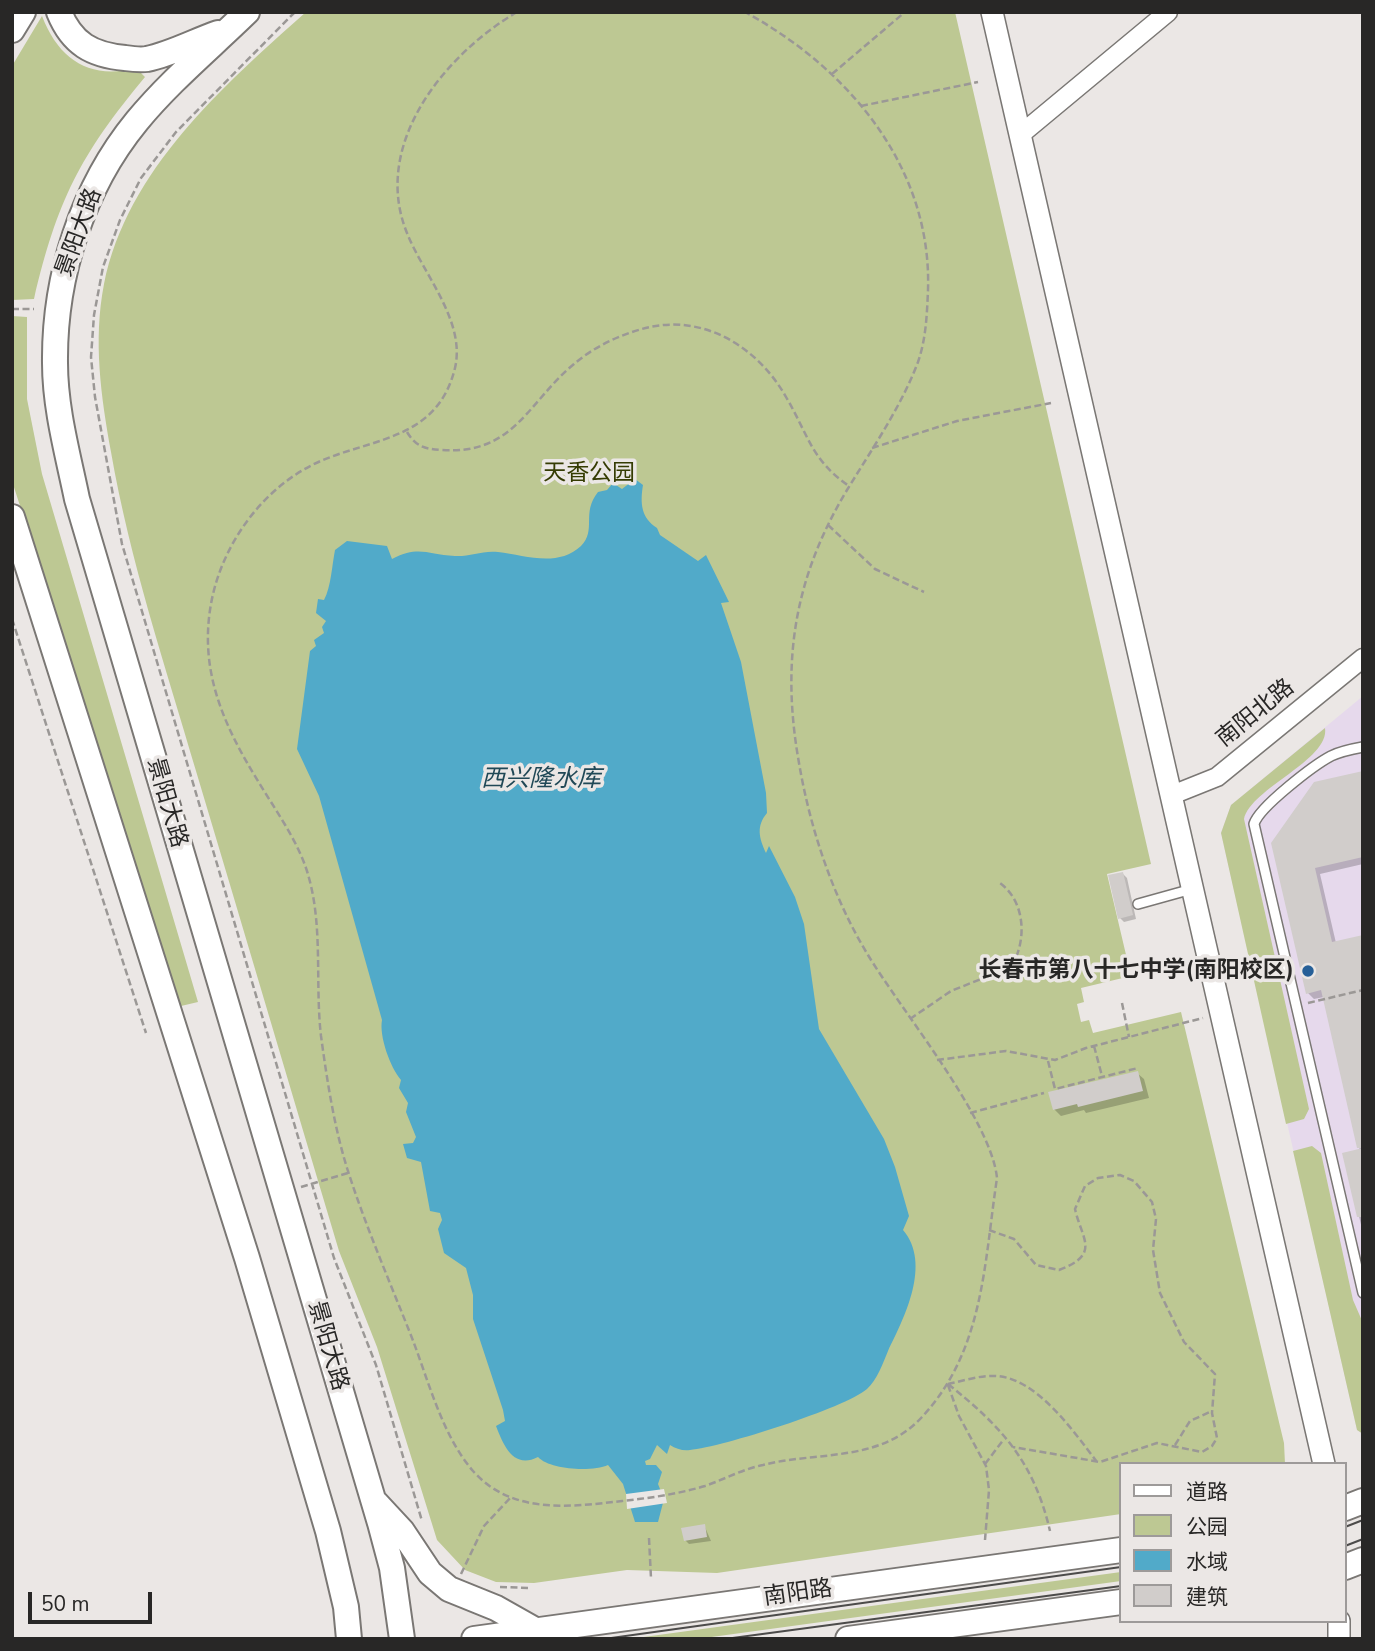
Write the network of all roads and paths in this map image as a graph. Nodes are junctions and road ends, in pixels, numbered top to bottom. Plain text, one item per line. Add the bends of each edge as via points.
1 (23, 12) edge
2 (59, 12) edge
3 (295, 12) edge
4 (517, 12) edge
5 (745, 12) edge
6 (905, 12) edge
7 (992, 12) edge
8 (1168, 12) edge
9 (751, 14) edge
10 (238, 21) edge
11 (12, 30) edge
12 (832, 74) junction
13 (978, 82) dead end
14 (861, 106) junction
15 (1020, 135) junction
16 (12, 309) edge
17 (34, 309) dead end
18 (1051, 403) dead end
19 (407, 432) junction
20 (872, 448) junction
21 (849, 486) junction
22 (12, 517) edge
23 (828, 525) junction
24 (924, 592) dead end
25 (12, 619) edge
26 (1363, 658) edge
27 (1363, 747) edge
28 (1172, 794) junction
29 (1000, 883) dead end
30 (1192, 889) junction
31 (1138, 904) dead end
32 (1363, 989) edge
33 (1122, 1003) dead end
34 (1296, 1006) junction
35 (1220, 1014) junction
36 (910, 1019) junction
37 (146, 1033) dead end
38 (1129, 1037) junction
39 (1094, 1046) junction
40 (937, 1060) junction
41 (1048, 1061) junction
42 (1139, 1068) dead end
43 (1102, 1077) junction
44 (1044, 1093) dead end
45 (970, 1113) junction
46 (348, 1173) junction
47 (312, 1184) junction
48 (281, 1194) junction
49 (989, 1230) junction
50 (1363, 1293) edge
51 (948, 1384) junction
52 (1212, 1411) junction
53 (1004, 1438) junction
54 (1175, 1445) junction
55 (1013, 1447) junction
56 (1097, 1462) junction
57 (1324, 1462) edge
58 (985, 1464) junction
59 (512, 1496) junction
60 (373, 1500) junction
61 (423, 1524) dead end
62 (1050, 1531) dead end
63 (649, 1538) dead end
64 (985, 1540) dead end
65 (1120, 1550) edge
66 (466, 1577) dead end
67 (651, 1578) dead end
68 (496, 1586) dead end
69 (528, 1588) dead end
70 (1120, 1602) edge
71 (535, 1630) junction
72 (349, 1639) edge
73 (402, 1639) edge
74 (474, 1639) edge
75 (848, 1639) edge

1 - 11 main road
2 - 10 main road via 77,43 94,52 145,60
3 - 47 path via 176,132 141,178 103,267 91,357 94,397 122,544
4 - 19 path via 476,40 439,80 421,105 402,148 397,181 400,213 448,316 457,354 447,388 422,421
5 - 9 path
6 - 12 path
7 - 15 street
8 - 15 street
9 - 12 path via 798,43
10 - 48 main road, 景阳大路 via 138,120 101,176 81,219 61,285 55,364 77,499
12 - 14 path
13 - 14 path
14 - 20 path via 910,186 925,239 928,271 919,359
15 - 28 street
16 - 17 path
18 - 20 path via 957,421
19 - 21 path via 427,449 478,447 515,428 562,375 594,350 647,327 694,326 734,341 757,361 786,395 817,459
19 - 46 path via 323,460 293,477 264,502 224,561 208,631 211,674 223,720 288,830 309,878 322,1040
20 - 21 path
21 - 23 path
22 - 72 main road via 247,1258 328,1531
23 - 24 path via 875,569
23 - 36 path via 811,562 793,632 790,691 799,765 817,839 854,930
25 - 37 path
26 - 28 street, 南阳北路 via 1217,777
27 - 34 lane via 1323,762 1261,812 1254,824
28 - 30 street
29 - 36 path via 1011,892 1021,915 1019,951 1011,967 951,991
30 - 31 lane
30 - 35 street
32 - 34 path
33 - 38 path
34 - 50 lane
35 - 38 path
35 - 57 street
36 - 40 path
38 - 39 path
39 - 41 path
39 - 43 path
40 - 41 path via 1006,1051
40 - 45 path
41 - 43 path via 1055,1089
42 - 43 path
44 - 45 path
45 - 49 path via 996,1168
46 - 47 path
46 - 59 path via 452,1436 476,1474
47 - 48 path
47 - 61 path via 334,1258 376,1365
48 - 60 main road, 景阳大路
49 - 51 path via 973,1331
49 - 52 path via 1014,1239 1036,1265 1059,1270 1082,1258 1086,1247 1086,1234 1075,1209 1085,1186 1107,1176 1134,1181 1148,1194 1155,1213 1153,1250 1163,1303 1184,1342 1216,1374
51 - 53 path
51 - 56 path via 999,1376 1020,1385 1062,1417
51 - 58 path
51 - 59 path via 917,1423 878,1447 758,1466 708,1485 627,1500 555,1508
52 - 54 path via 1194,1418
52 - 54 path via 1217,1434 1212,1446 1197,1452
53 - 55 path
53 - 58 path
54 - 56 path via 1149,1444
55 - 56 path
55 - 62 path via 1035,1481
58 - 64 path via 989,1490
59 - 66 path via 484,1526 459,1572
60 - 71 main road via 402,1531 430,1573 449,1589
60 - 73 main road, 景阳大路 via 392,1568
63 - 67 path
65 - 71 main road, 南阳路
68 - 69 path
70 - 75 main road
71 - 74 main road, 南阳路

